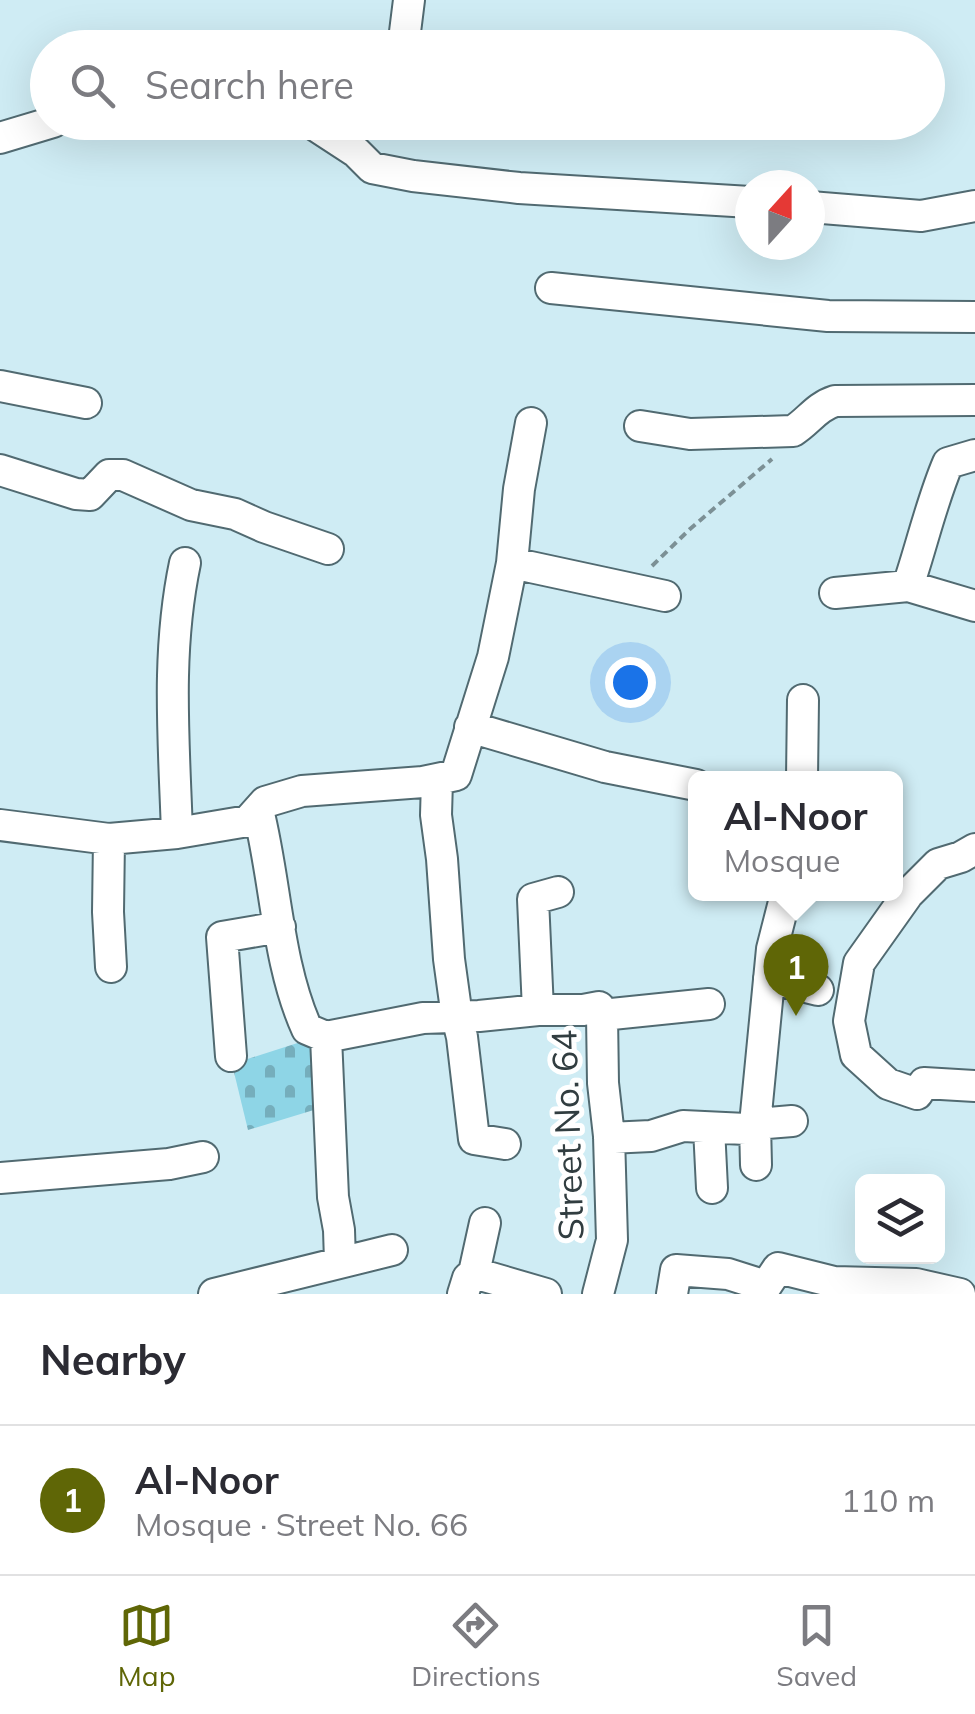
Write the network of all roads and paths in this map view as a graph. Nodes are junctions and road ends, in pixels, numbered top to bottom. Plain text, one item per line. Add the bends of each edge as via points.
1 (409, 0) edge
2 (405, 30) edge
3 (30, 129) edge
4 (0, 138) edge
5 (356, 140) edge
6 (735, 201) edge
7 (975, 206) edge
8 (825, 208) edge
9 (550, 288) dead end
10 (975, 317) edge
11 (0, 386) edge
12 (975, 400) edge
13 (86, 403) dead end
14 (531, 422) dead end
15 (640, 426) dead end
16 (793, 431) junction
17 (975, 455) edge
18 (0, 470) edge
19 (328, 549) dead end
20 (184, 563) dead end
21 (512, 563) junction
22 (908, 586) junction
23 (651, 592) joint
24 (835, 593) dead end
25 (975, 606) edge
26 (803, 700) dead end
27 (470, 727) junction
28 (802, 771) edge
29 (437, 780) junction
30 (688, 784) edge
31 (258, 810) junction
32 (0, 825) edge
33 (177, 833) junction
34 (109, 839) junction
35 (975, 849) edge
36 (558, 892) dead end
37 (903, 900) edge
38 (784, 901) edge
39 (903, 901) edge
40 (280, 927) junction
41 (111, 967) dead end
42 (770, 978) junction
43 (818, 990) dead end
44 (708, 1004) dead end
45 (538, 1010) junction
46 (602, 1015) junction
47 (457, 1017) junction
48 (326, 1037) junction
49 (232, 1056) dead end
50 (975, 1086) edge
51 (792, 1121) dead end
52 (754, 1124) junction
53 (709, 1128) junction
54 (609, 1138) junction
55 (505, 1144) dead end
56 (203, 1157) dead end
57 (756, 1165) dead end
58 (0, 1178) edge
59 (712, 1188) dead end
60 (485, 1224) dead end
61 (392, 1250) dead end
62 (330, 1274) edge
63 (469, 1284) edge
64 (226, 1292) edge
65 (546, 1294) edge
66 (598, 1294) edge
67 (672, 1294) edge
68 (960, 1294) edge

1 - 2 street
3 - 4 street
5 - 6 street via 372,168 413,176
7 - 8 street via 921,216
9 - 10 street via 828,316
11 - 13 street
12 - 16 street via 835,401
14 - 21 street
15 - 16 street via 690,434
16 - 23 path via 795,440 639,579
17 - 22 street via 948,463
18 - 19 street via 90,495 109,475 124,475 191,505
20 - 33 street via 172,652
21 - 23 street
21 - 27 street
22 - 24 street
22 - 25 street
26 - 28 street
27 - 29 street via 456,776
27 - 30 street via 605,768
29 - 31 street via 302,791
29 - 47 street
31 - 33 street via 248,821
31 - 40 street
32 - 34 street
33 - 34 street
34 - 41 street
35 - 37 street via 938,864
36 - 45 street via 534,899
38 - 42 street
39 - 50 street via 859,963 850,1022 856,1055 888,1084 918,1094 924,1083
40 - 48 street via 297,1008 307,1029
40 - 49 street via 222,937
42 - 43 street
42 - 52 street
44 - 46 street
45 - 46 street, Street No. 64 via 599,1007
45 - 47 street, Street No. 64
46 - 54 street, Street No. 64
47 - 48 street, Street No. 64
47 - 55 street via 474,1138
48 - 62 street via 339,1230
51 - 52 street
52 - 53 street
52 - 57 street
53 - 54 street
53 - 59 street
54 - 66 street, Street No. 64 via 612,1240
56 - 58 street
60 - 63 street
61 - 62 street
62 - 64 street
63 - 65 street
67 - 68 street via 676,1270 728,1274 766,1286 778,1268 834,1282 916,1284

